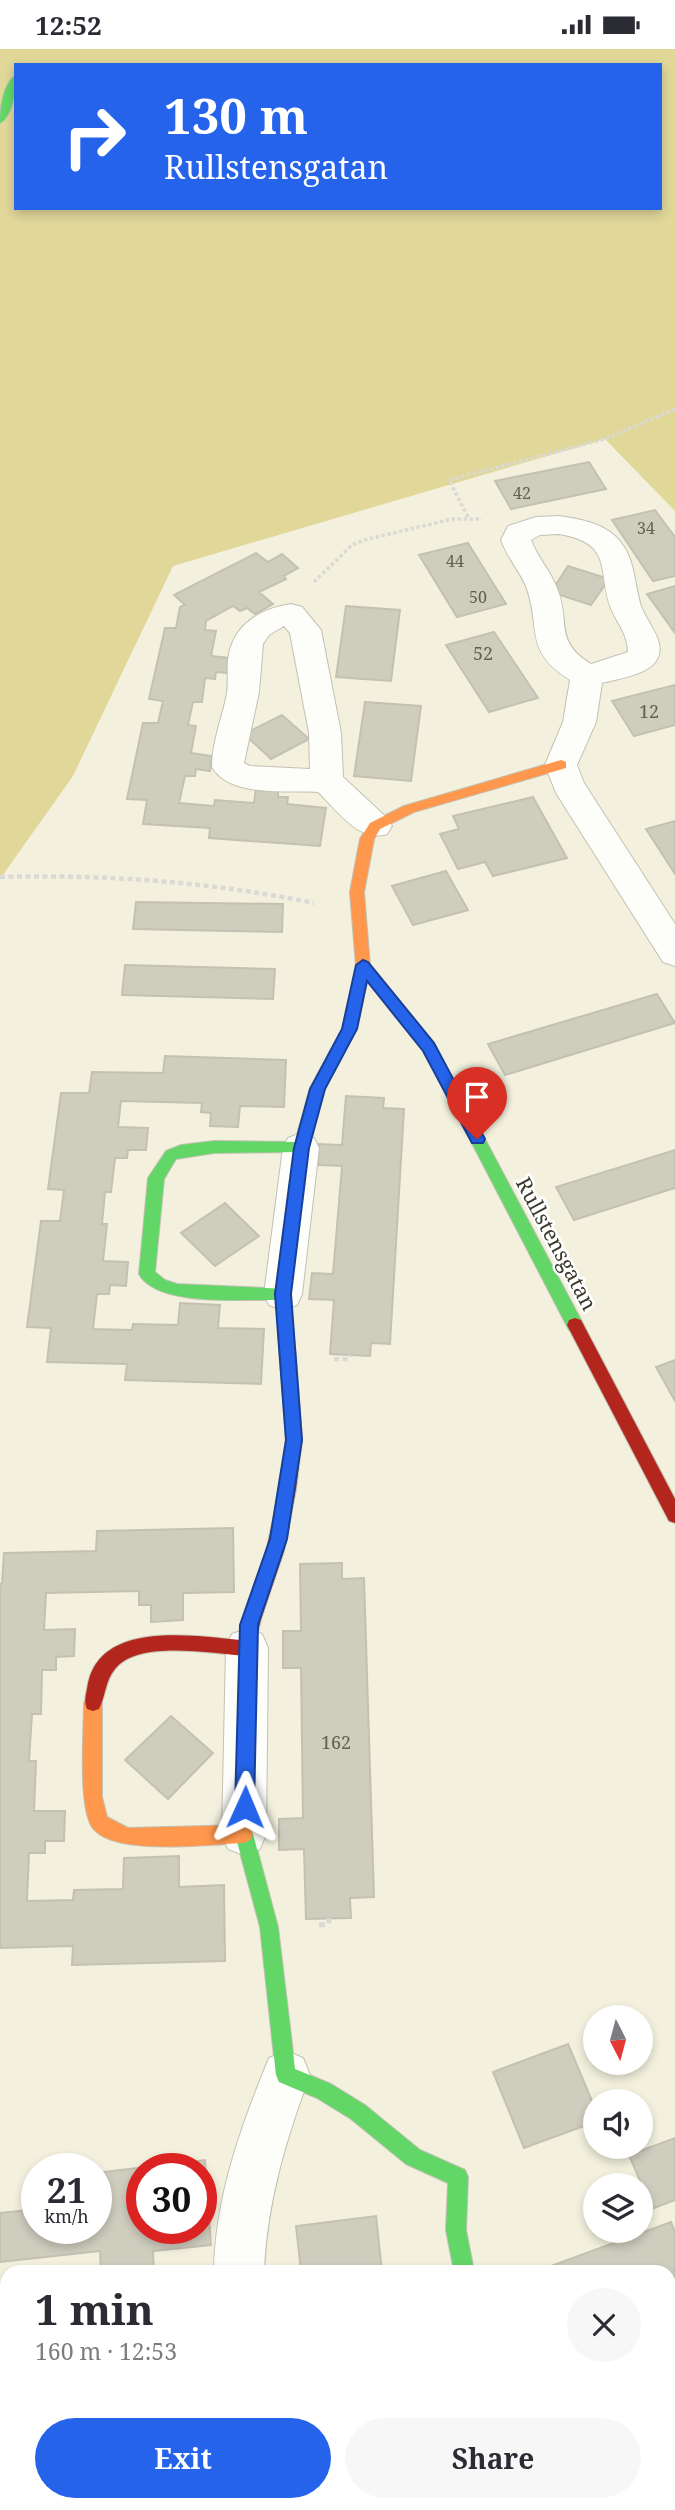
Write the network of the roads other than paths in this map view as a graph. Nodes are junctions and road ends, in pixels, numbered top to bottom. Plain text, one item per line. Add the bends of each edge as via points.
1 (14, 83) edge
2 (0, 120) edge
3 (586, 676) junction
4 (561, 765) junction
5 (327, 781) junction
6 (375, 826) junction
7 (675, 953) edge
8 (363, 965) junction
9 (301, 1148) junction
10 (283, 1294) junction
11 (675, 1516) edge
12 (247, 1648) junction
13 (244, 1834) junction
14 (286, 2075) junction
15 (239, 2265) edge
16 (463, 2265) edge

1 - 2 main road
3 - 3 street via 552,646 542,588 518,548 519,533 536,526 592,532 611,550 626,606 644,641 643,657
3 - 4 street via 570,752
4 - 6 main road via 409,809
4 - 7 street via 568,785
5 - 5 street via 325,733 305,630 291,614 268,620 250,639 245,652 243,691 228,767 248,777
5 - 6 street
6 - 8 main road via 357,892
8 - 9 main road via 350,1029 317,1089
8 - 11 main road, Rullstensgatan via 429,1047
9 - 10 street
9 - 10 main road via 184,1150 162,1164 156,1178 147,1274 152,1280 177,1290
10 - 12 main road via 294,1440 279,1539 249,1625
12 - 13 street
12 - 13 main road via 124,1649 100,1671 94,1684 92,1802 98,1822 128,1837
13 - 14 main road via 269,1927
14 - 15 street via 259,2150
14 - 16 main road via 358,2112 413,2157 458,2177 456,2230

